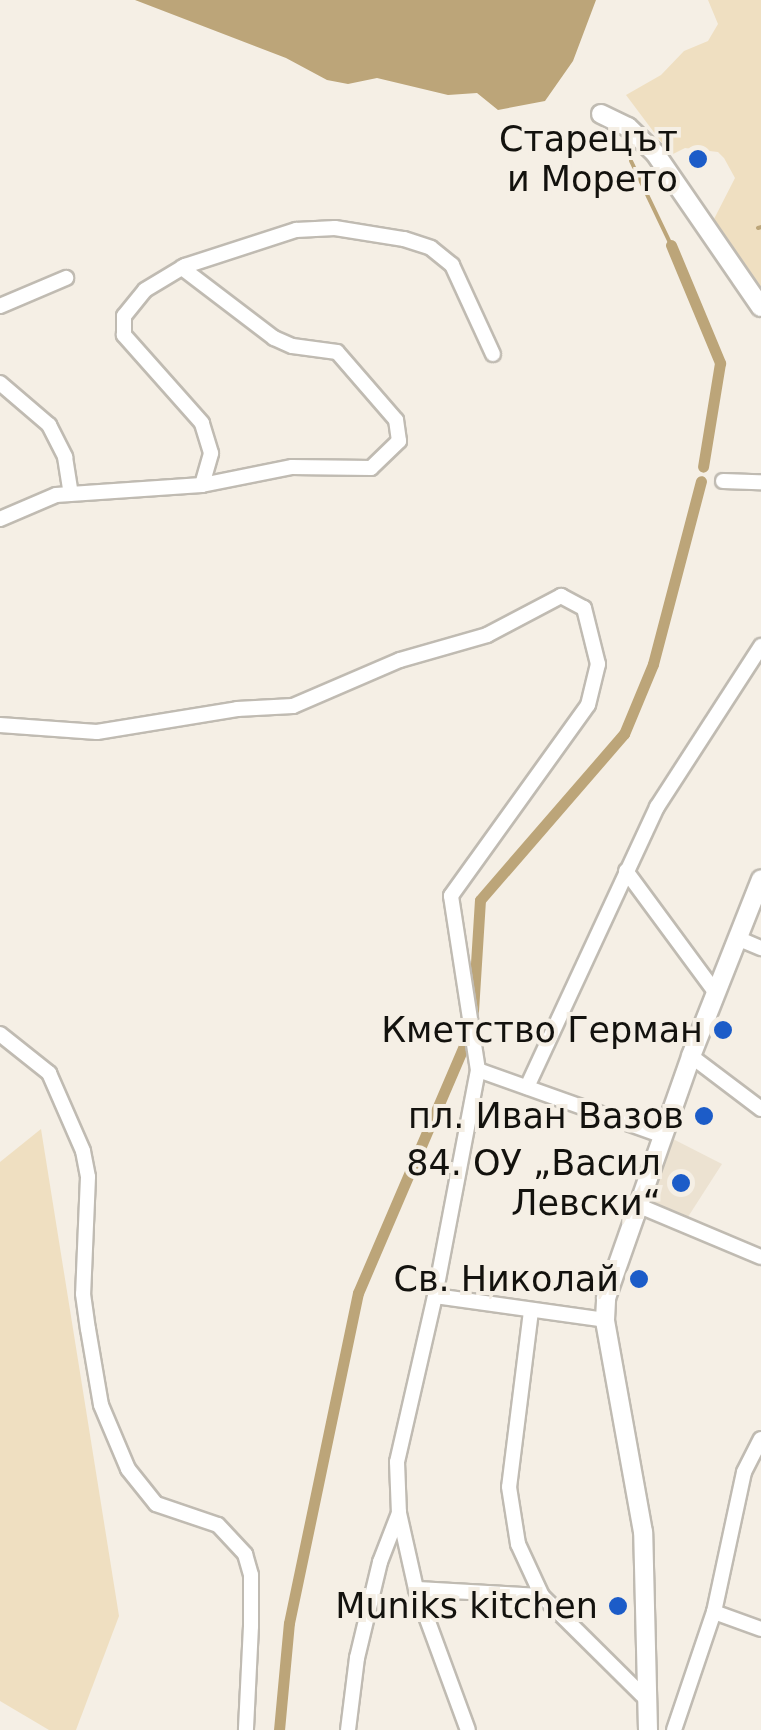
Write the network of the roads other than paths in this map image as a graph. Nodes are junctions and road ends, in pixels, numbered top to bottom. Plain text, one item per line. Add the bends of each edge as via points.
1 (602, 114) dead end
2 (182, 268) junction
3 (66, 278) dead end
4 (0, 306) edge
5 (761, 307) edge
6 (494, 354) dead end
7 (0, 382) edge
8 (723, 480) dead end
9 (761, 482) edge
10 (202, 485) junction
11 (71, 494) junction
12 (0, 519) edge
13 (761, 646) edge
14 (0, 725) edge
15 (626, 872) junction
16 (761, 879) edge
17 (738, 938) junction
18 (761, 948) edge
19 (716, 993) junction
20 (0, 1034) edge
21 (691, 1056) junction
22 (478, 1070) junction
23 (527, 1086) junction
24 (761, 1109) edge
25 (664, 1136) junction
26 (637, 1205) junction
27 (761, 1257) edge
28 (435, 1296) junction
29 (532, 1311) junction
30 (605, 1320) junction
31 (761, 1439) edge
32 (399, 1513) junction
33 (416, 1589) junction
34 (542, 1596) junction
35 (714, 1612) junction
36 (761, 1629) edge
37 (646, 1699) junction
38 (246, 1730) edge
39 (348, 1730) edge
40 (468, 1730) edge
41 (648, 1730) edge
42 (674, 1730) edge

1 - 5 street via 655,153
2 - 6 street via 296,230 335,228 404,240 432,248 452,265
2 - 10 street via 145,290 124,316 124,335 202,423 210,452
2 - 10 street via 274,338 338,352 396,420 400,441 370,468 292,467
3 - 4 street
7 - 11 street via 49,425 65,457
8 - 9 street
10 - 11 street
11 - 12 street
13 - 15 street via 657,807
14 - 22 street via 96,732 293,706 400,660 488,636 561,596 574,600 584,608 598,664 588,705 451,896
15 - 19 street
15 - 23 street
16 - 17 street
17 - 18 street
17 - 19 street
19 - 21 street
20 - 38 street via 49,1073 83,1151 83,1294 101,1404 128,1469 156,1504 218,1525 245,1554 251,1626
21 - 24 street
21 - 25 street
22 - 23 street
22 - 28 street
23 - 25 street
25 - 26 street
26 - 27 street
26 - 30 street via 612,1274
28 - 29 street
28 - 32 street via 403,1424
29 - 30 street
29 - 34 street via 510,1513
30 - 37 street via 643,1532
31 - 35 street via 744,1472
32 - 33 street
32 - 39 street via 380,1562
33 - 34 street
33 - 40 street
34 - 37 street
35 - 36 street
35 - 42 street
37 - 41 street

